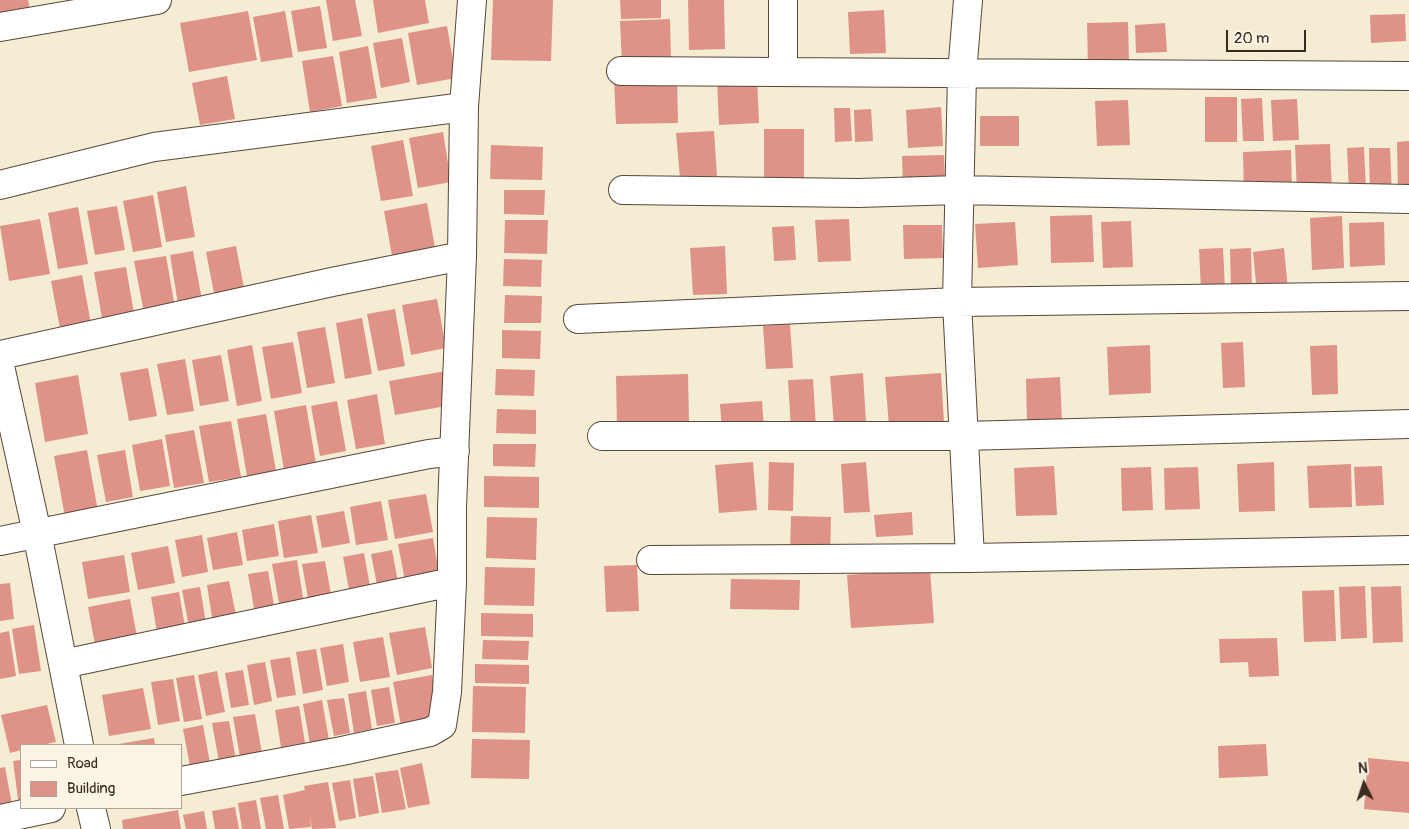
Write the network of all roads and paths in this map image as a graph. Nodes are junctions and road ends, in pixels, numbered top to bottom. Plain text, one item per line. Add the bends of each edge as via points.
1 (157, 0) edge
2 (472, 0) edge
3 (783, 0) edge
4 (968, 0) edge
5 (0, 27) edge
6 (621, 71) dead end
7 (783, 72) junction
8 (962, 74) junction
9 (1409, 76) edge
10 (464, 107) junction
11 (0, 185) edge
12 (623, 190) dead end
13 (959, 190) junction
14 (1409, 199) edge
15 (462, 256) junction
16 (1409, 296) edge
17 (957, 302) junction
18 (578, 319) dead end
19 (0, 355) edge
20 (0, 366) edge
21 (1409, 424) edge
22 (602, 436) dead end
23 (964, 436) junction
24 (455, 450) junction
25 (37, 533) junction
26 (0, 541) edge
27 (1409, 550) edge
28 (970, 558) junction
29 (651, 560) dead end
30 (452, 582) junction
31 (63, 664) junction
32 (79, 744) edge
33 (182, 781) edge
34 (47, 809) edge
35 (91, 809) edge
36 (0, 820) edge
37 (96, 829) edge

1 - 5 street
2 - 10 street
3 - 7 street
4 - 8 street
6 - 7 street
7 - 8 street
8 - 9 street
8 - 13 street
10 - 11 street via 154,147
10 - 15 street
12 - 13 street
13 - 14 street
13 - 17 street
15 - 19 street
15 - 24 street
16 - 17 street
17 - 18 street
17 - 23 street
20 - 25 street
21 - 23 street
22 - 23 street
23 - 28 street
24 - 25 street
24 - 30 street
25 - 26 street
25 - 31 street
27 - 28 street
28 - 29 street
30 - 31 street
30 - 33 street via 447,692 442,726 430,732 342,751
31 - 32 street
34 - 36 street
35 - 37 street

